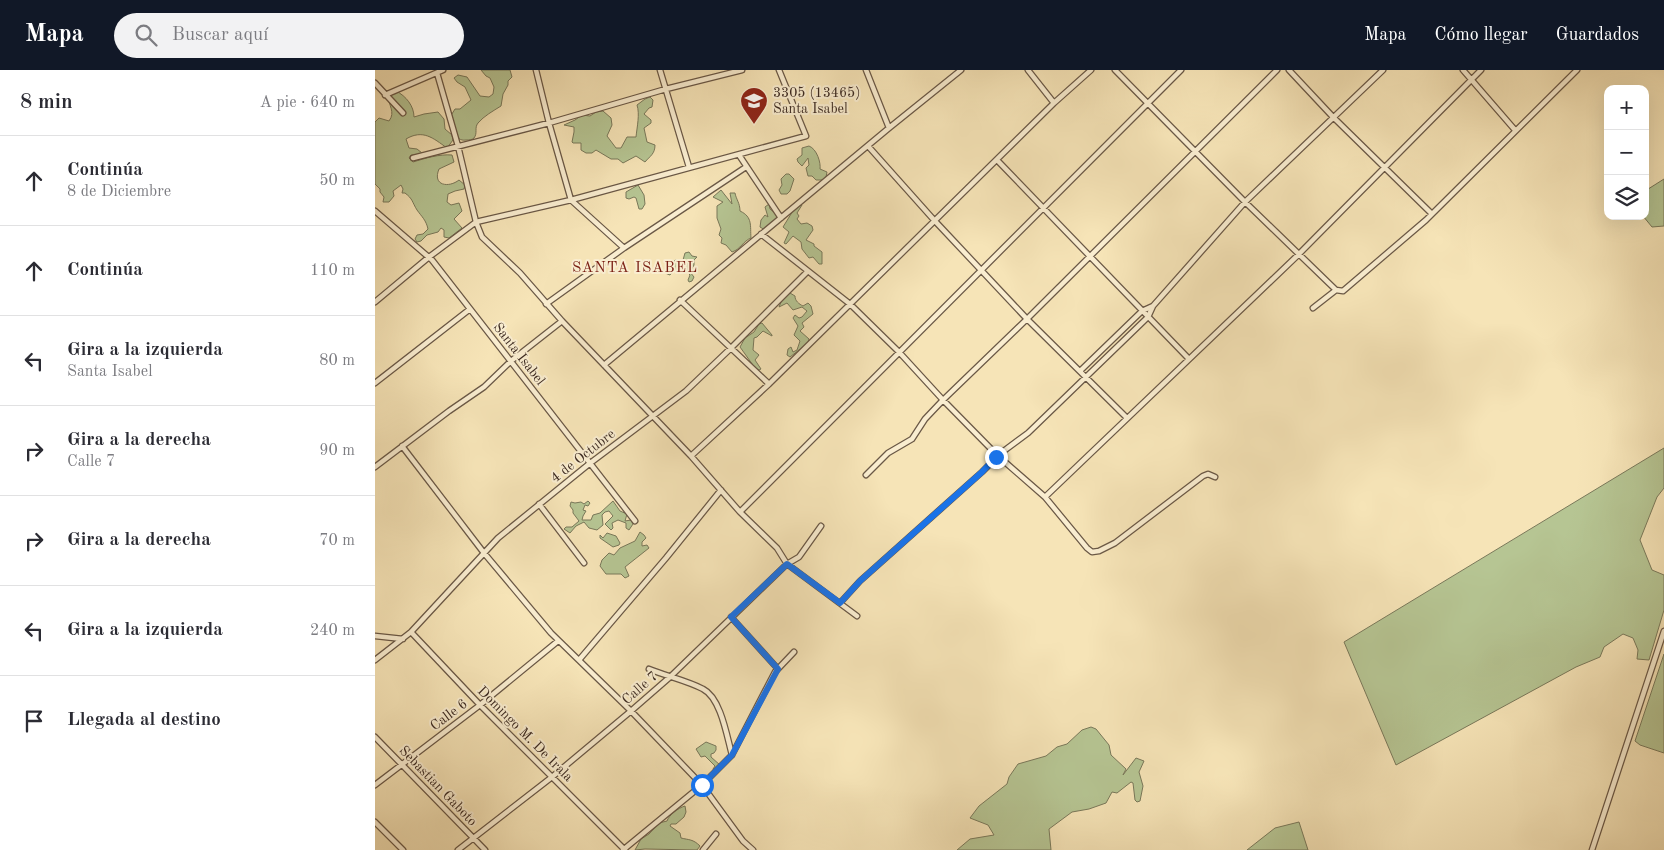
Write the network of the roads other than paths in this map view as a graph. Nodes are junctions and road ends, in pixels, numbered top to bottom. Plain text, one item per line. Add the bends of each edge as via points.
1 (443, 70) edge
2 (536, 70) edge
3 (660, 70) edge
4 (741, 70) edge
5 (779, 70) edge
6 (867, 70) edge
7 (961, 70) edge
8 (1028, 70) edge
9 (1091, 70) edge
10 (1115, 70) edge
11 (1181, 70) edge
12 (1277, 70) edge
13 (1289, 70) edge
14 (1383, 70) edge
15 (1463, 70) edge
16 (1481, 70) edge
17 (1577, 70) edge
18 (437, 72) junction
19 (1471, 80) junction
20 (375, 83) edge
21 (666, 89) junction
22 (385, 95) junction
23 (1054, 103) junction
24 (1148, 104) junction
25 (403, 113) dead end
26 (1333, 117) junction
27 (549, 123) junction
28 (889, 128) junction
29 (1515, 130) junction
30 (458, 146) junction
31 (868, 146) junction
32 (1194, 151) junction
33 (739, 154) junction
34 (413, 158) dead end
35 (997, 160) junction
36 (1384, 166) junction
37 (689, 167) junction
38 (746, 168) junction
39 (571, 200) junction
40 (1245, 202) junction
41 (1041, 208) junction
42 (375, 211) edge
43 (1432, 214) junction
44 (781, 218) junction
45 (934, 220) junction
46 (476, 222) junction
47 (761, 234) junction
48 (623, 248) junction
49 (1298, 254) junction
50 (1089, 255) junction
51 (429, 257) junction
52 (982, 270) junction
53 (807, 272) junction
54 (1335, 290) junction
55 (680, 300) junction
56 (375, 302) edge
57 (546, 304) junction
58 (850, 304) junction
59 (1153, 306) junction
60 (1313, 308) dead end
61 (470, 309) junction
62 (1142, 311) junction
63 (1148, 317) junction
64 (1027, 319) junction
65 (562, 321) junction
66 (731, 348) junction
67 (899, 352) junction
68 (1189, 359) junction
69 (511, 361) junction
70 (604, 365) junction
71 (1080, 371) junction
72 (1086, 377) junction
73 (375, 383) edge
74 (769, 384) junction
75 (943, 400) junction
76 (653, 416) junction
77 (1127, 418) junction
78 (402, 446) junction
79 (691, 456) junction
80 (998, 456) junction
81 (589, 464) junction
82 (375, 467) edge
83 (866, 475) dead end
84 (1215, 477) dead end
85 (721, 490) junction
86 (1045, 497) junction
87 (539, 504) junction
88 (740, 512) junction
89 (635, 522) dead end
90 (821, 526) dead end
91 (484, 553) junction
92 (584, 562) dead end
93 (787, 564) junction
94 (840, 603) junction
95 (857, 616) dead end
96 (731, 617) junction
97 (1664, 631) edge
98 (411, 632) junction
99 (375, 636) edge
100 (403, 639) junction
101 (557, 641) junction
102 (793, 652) dead end
103 (375, 660) edge
104 (579, 660) junction
105 (649, 668) dead end
106 (778, 669) junction
107 (670, 677) junction
108 (481, 704) junction
109 (631, 711) junction
110 (375, 738) edge
111 (732, 755) junction
112 (401, 764) junction
113 (552, 777) junction
114 (375, 785) edge
115 (702, 785) junction
116 (375, 822) edge
117 (716, 834) dead end
118 (473, 838) junction
119 (403, 850) edge
120 (458, 850) edge
121 (485, 850) edge
122 (624, 850) edge
123 (703, 850) edge
124 (753, 850) edge
125 (1592, 850) edge

1 - 18 street
2 - 27 street
3 - 21 street
4 - 21 street
5 - 33 street via 805,136
6 - 28 street
7 - 28 street
8 - 23 street
9 - 23 street
10 - 24 street
11 - 24 street
12 - 32 street
13 - 26 street
14 - 26 street
15 - 19 street
16 - 19 street
17 - 29 street
18 - 22 street
18 - 30 street
19 - 29 street
19 - 36 street
20 - 22 street
21 - 27 street
21 - 37 street
22 - 25 street
23 - 35 street
24 - 32 street
24 - 41 street
26 - 36 street
26 - 40 street
27 - 30 street
27 - 39 street
28 - 31 street
29 - 43 street
30 - 34 street
30 - 46 street
31 - 44 street
31 - 45 street
32 - 40 street
32 - 50 street
33 - 37 street
33 - 38 street
35 - 41 street
35 - 45 street
36 - 43 street
36 - 49 street
37 - 39 street
38 - 44 street
38 - 48 street
39 - 46 street
39 - 48 street
40 - 49 street
40 - 59 street
41 - 50 street
41 - 52 street
42 - 51 street, Santa Isabel
43 - 54 street via 1343,291
44 - 47 street
45 - 52 street
45 - 58 street
46 - 51 street
46 - 57 street via 482,237 520,273
47 - 53 street
47 - 55 street
48 - 57 street
49 - 54 street
49 - 68 street
50 - 62 street
50 - 64 street
51 - 56 street
51 - 61 street, Santa Isabel
52 - 64 street
52 - 67 street
53 - 58 street
53 - 66 street, 4 de Octubre
54 - 60 street
55 - 66 street
55 - 70 street
57 - 65 street
58 - 67 street
58 - 74 street
59 - 62 street
59 - 63 street
61 - 69 street, Santa Isabel
61 - 73 street
62 - 63 street
62 - 71 street
63 - 68 street
63 - 72 street
64 - 71 street
64 - 75 street
65 - 69 street
65 - 70 street
66 - 74 street
66 - 76 street, 4 de Octubre
67 - 75 street
67 - 88 street
68 - 77 street
69 - 78 street via 484,387
69 - 81 street, Santa Isabel
70 - 76 street
71 - 72 street
72 - 77 street
72 - 80 street via 1028,433
74 - 79 street
75 - 80 street
75 - 83 street via 912,439 888,453
76 - 79 street
76 - 81 street, 4 de Octubre
77 - 86 street
78 - 82 street
78 - 91 street
79 - 85 street
80 - 86 street
80 - 94 street
81 - 87 street, 4 de Octubre
81 - 89 street, Santa Isabel
84 - 86 street via 1203,476 1115,543 1092,552
85 - 88 street
85 - 104 street
87 - 91 street, 4 de Octubre
87 - 92 street
88 - 93 street via 777,548
90 - 93 street, Calle 7 via 803,552
91 - 98 street, 4 de Octubre
91 - 101 street
93 - 94 street
93 - 96 street, Calle 7
94 - 95 street
96 - 106 street
96 - 107 street, Calle 7
97 - 125 street
98 - 100 street, 4 de Octubre
98 - 108 street, Domingo M. De Irala
99 - 100 street
100 - 103 street, 4 de Octubre
101 - 104 street
101 - 108 street, Calle 6
102 - 106 street
104 - 109 street
105 - 107 street
106 - 111 street
107 - 109 street, Calle 7
107 - 111 street via 704,690 712,697
108 - 112 street, Calle 6
108 - 113 street, Domingo M. De Irala
109 - 113 street, Calle 7
109 - 115 street
110 - 112 street, Sebastian Gaboto
111 - 115 street
112 - 114 street, Calle 6
112 - 118 street, Sebastian Gaboto
113 - 118 street, Calle 7
113 - 122 street, Domingo M. De Irala
115 - 122 street
115 - 124 street
116 - 119 street
117 - 123 street
118 - 120 street, Calle 7
118 - 121 street, Sebastian Gaboto

